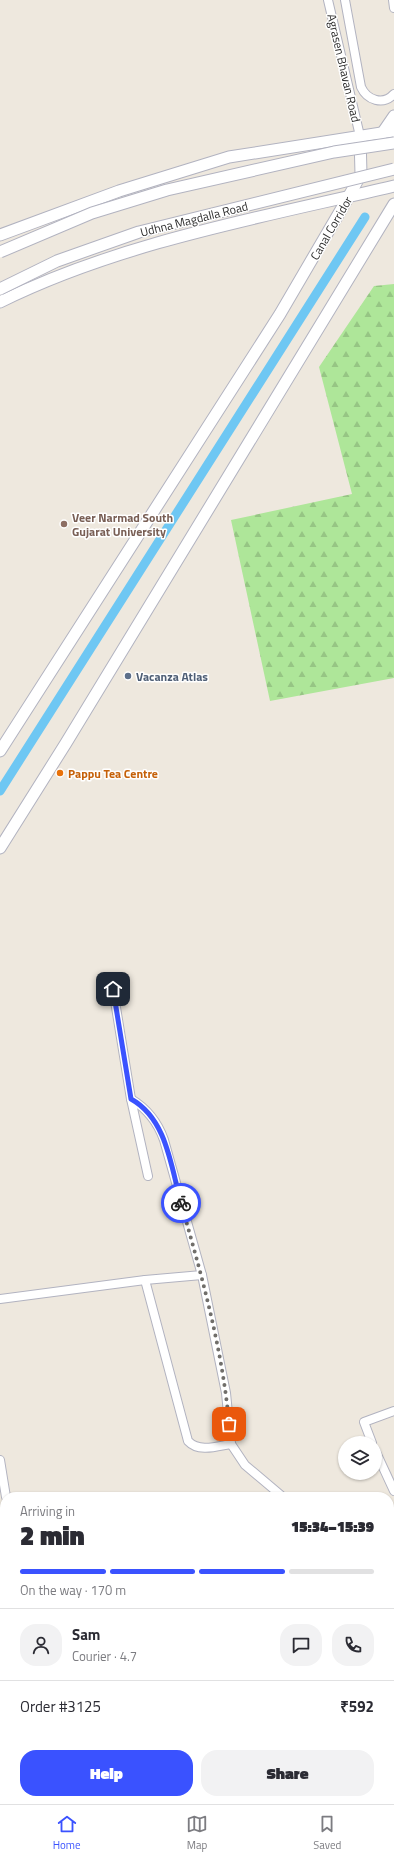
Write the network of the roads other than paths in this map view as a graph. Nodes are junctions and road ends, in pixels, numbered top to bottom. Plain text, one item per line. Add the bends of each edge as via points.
1 (328, 0) edge
2 (345, 0) edge
3 (393, 0) edge
4 (394, 8) edge
5 (394, 94) edge
6 (394, 116) edge
7 (388, 132) edge
8 (360, 136) junction
9 (394, 143) edge
10 (362, 159) junction
11 (394, 169) edge
12 (394, 186) edge
13 (349, 196) junction
14 (394, 204) edge
15 (0, 235) edge
16 (0, 252) edge
17 (0, 289) edge
18 (0, 302) edge
19 (0, 751) edge
20 (0, 848) edge
21 (113, 989) dead end
22 (131, 1099) junction
23 (148, 1176) dead end
24 (202, 1275) junction
25 (145, 1280) junction
26 (0, 1299) edge
27 (394, 1411) edge
28 (369, 1436) edge
29 (231, 1444) junction
30 (0, 1460) edge
31 (382, 1465) edge
32 (394, 1491) edge
33 (5, 1492) edge
34 (277, 1492) edge

1 - 8 street, Agrasen Bhavan Road
2 - 5 street via 364,94 382,101
3 - 4 street
6 - 7 street
7 - 8 street
7 - 10 street
8 - 10 street, Canal Corridor
8 - 15 street via 229,157 119,191
9 - 16 street, bridge via 334,152 167,190 92,213
10 - 13 street, Canal Corridor via 361,174
11 - 17 street, Udhna Magdalla Road, bridge via 139,232 58,261
12 - 13 street
13 - 18 street via 141,246 24,290
13 - 19 street, Canal Corridor via 280,314
14 - 20 street
21 - 22 street
22 - 23 street
22 - 24 street via 145,1109 162,1133
24 - 25 street
24 - 29 street via 226,1393
25 - 26 street
25 - 29 street via 188,1442 200,1448
27 - 28 street via 364,1422
29 - 34 street via 245,1466
30 - 33 street
31 - 32 street

